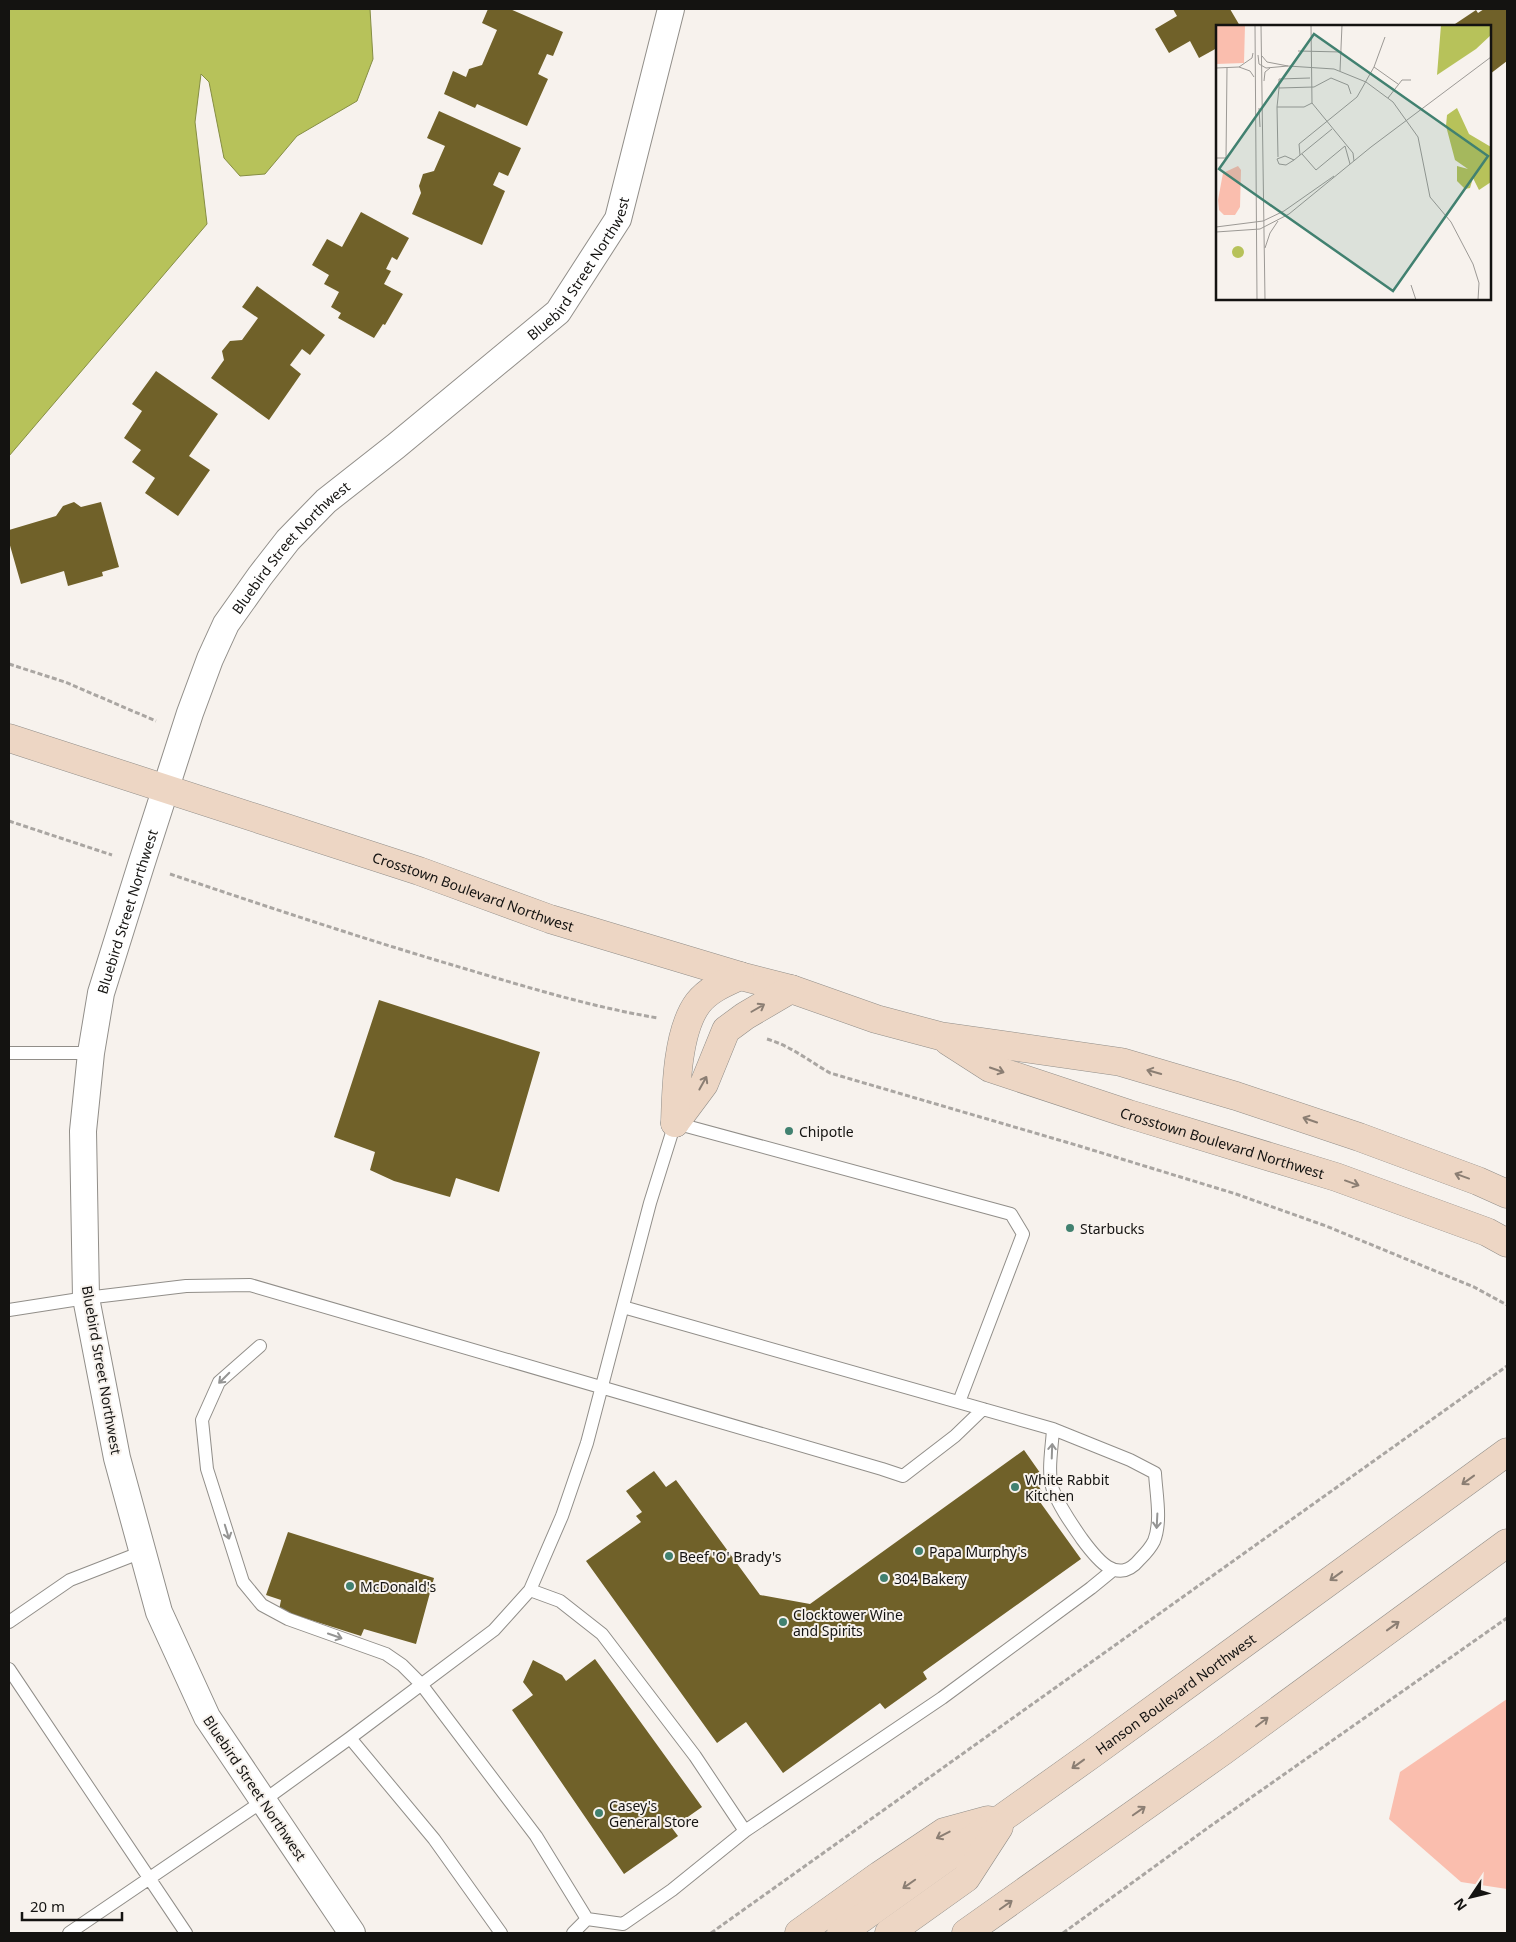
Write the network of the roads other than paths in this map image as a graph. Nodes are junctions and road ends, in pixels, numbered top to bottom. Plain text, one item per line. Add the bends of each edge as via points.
1 (671, 9) edge
2 (9, 738) edge
3 (166, 790) junction
4 (740, 976) junction
5 (791, 989) junction
6 (940, 1036) junction
7 (9, 1052) edge
8 (91, 1053) junction
9 (675, 1123) junction
10 (1507, 1194) edge
11 (1507, 1244) edge
12 (86, 1298) junction
13 (623, 1307) junction
14 (9, 1310) edge
15 (260, 1346) dead end
16 (602, 1387) junction
17 (960, 1402) junction
18 (983, 1409) junction
19 (1053, 1429) junction
20 (1507, 1452) edge
21 (1507, 1543) edge
22 (142, 1552) junction
23 (1113, 1570) junction
24 (530, 1590) junction
25 (9, 1622) edge
26 (9, 1668) edge
27 (421, 1684) junction
28 (350, 1738) junction
29 (263, 1801) junction
30 (1006, 1815) junction
31 (745, 1831) junction
32 (149, 1878) junction
33 (587, 1919) junction
34 (69, 1933) edge
35 (186, 1933) edge
36 (352, 1933) edge
37 (501, 1933) edge
38 (573, 1933) edge
39 (800, 1933) edge
40 (841, 1933) edge
41 (889, 1933) edge
42 (966, 1933) edge

1 - 3 street, Bluebird Street Northwest via 618,219 558,312 326,501 288,540 226,624 210,659
2 - 3 street, Crosstown Boulevard Northwest
3 - 4 street, Crosstown Boulevard Northwest via 419,872 550,919
3 - 8 street, Bluebird Street Northwest via 101,993
4 - 5 street, Crosstown Boulevard Northwest
4 - 9 street via 715,988 698,1002 687,1023 676,1082
5 - 6 street, Crosstown Boulevard Northwest via 876,1019
9 -> 5 street via 704,1084 726,1030
10 -> 6 street, Crosstown Boulevard Northwest via 1359,1137 1121,1062
6 -> 11 street, Crosstown Boulevard Northwest via 990,1068 1336,1177 1487,1232
7 - 8 lane
8 - 12 street, Bluebird Street Northwest via 83,1131
9 - 13 lane
9 - 17 lane via 1011,1214 1022,1234
12 - 14 lane
12 - 16 lane via 186,1286 250,1285
12 - 22 street, Bluebird Street Northwest via 117,1458
13 - 16 lane
13 - 17 lane
15 -> 27 lane via 219,1382 202,1420 208,1469 243,1582 262,1605 288,1619 386,1654
16 - 18 lane via 902,1476 955,1436
16 - 24 lane via 562,1516
17 - 18 lane
18 - 19 lane
23 -> 19 lane via 1098,1561 1066,1517 1053,1488
19 -> 23 lane via 1155,1473 1158,1523 1154,1541 1134,1566
20 -> 30 street, Hanson Boulevard Northwest
42 -> 21 street via 1223,1751
22 - 25 lane via 70,1580
22 - 29 street, Bluebird Street Northwest via 159,1612 207,1717
23 - 31 lane via 942,1698
24 - 27 lane via 494,1630
24 - 31 lane via 560,1601 602,1634 695,1756
26 - 32 lane
27 - 28 lane
27 - 33 lane via 536,1836
28 - 29 lane
28 - 37 lane via 434,1839
29 - 32 lane
29 - 36 street, Bluebird Street Northwest
30 -> 39 street via 944,1832
30 -> 40 street, Hanson Boulevard Northwest
30 - 41 street via 966,1878
31 - 33 lane via 672,1890 623,1924
32 - 34 lane
32 - 35 lane
33 - 38 lane

